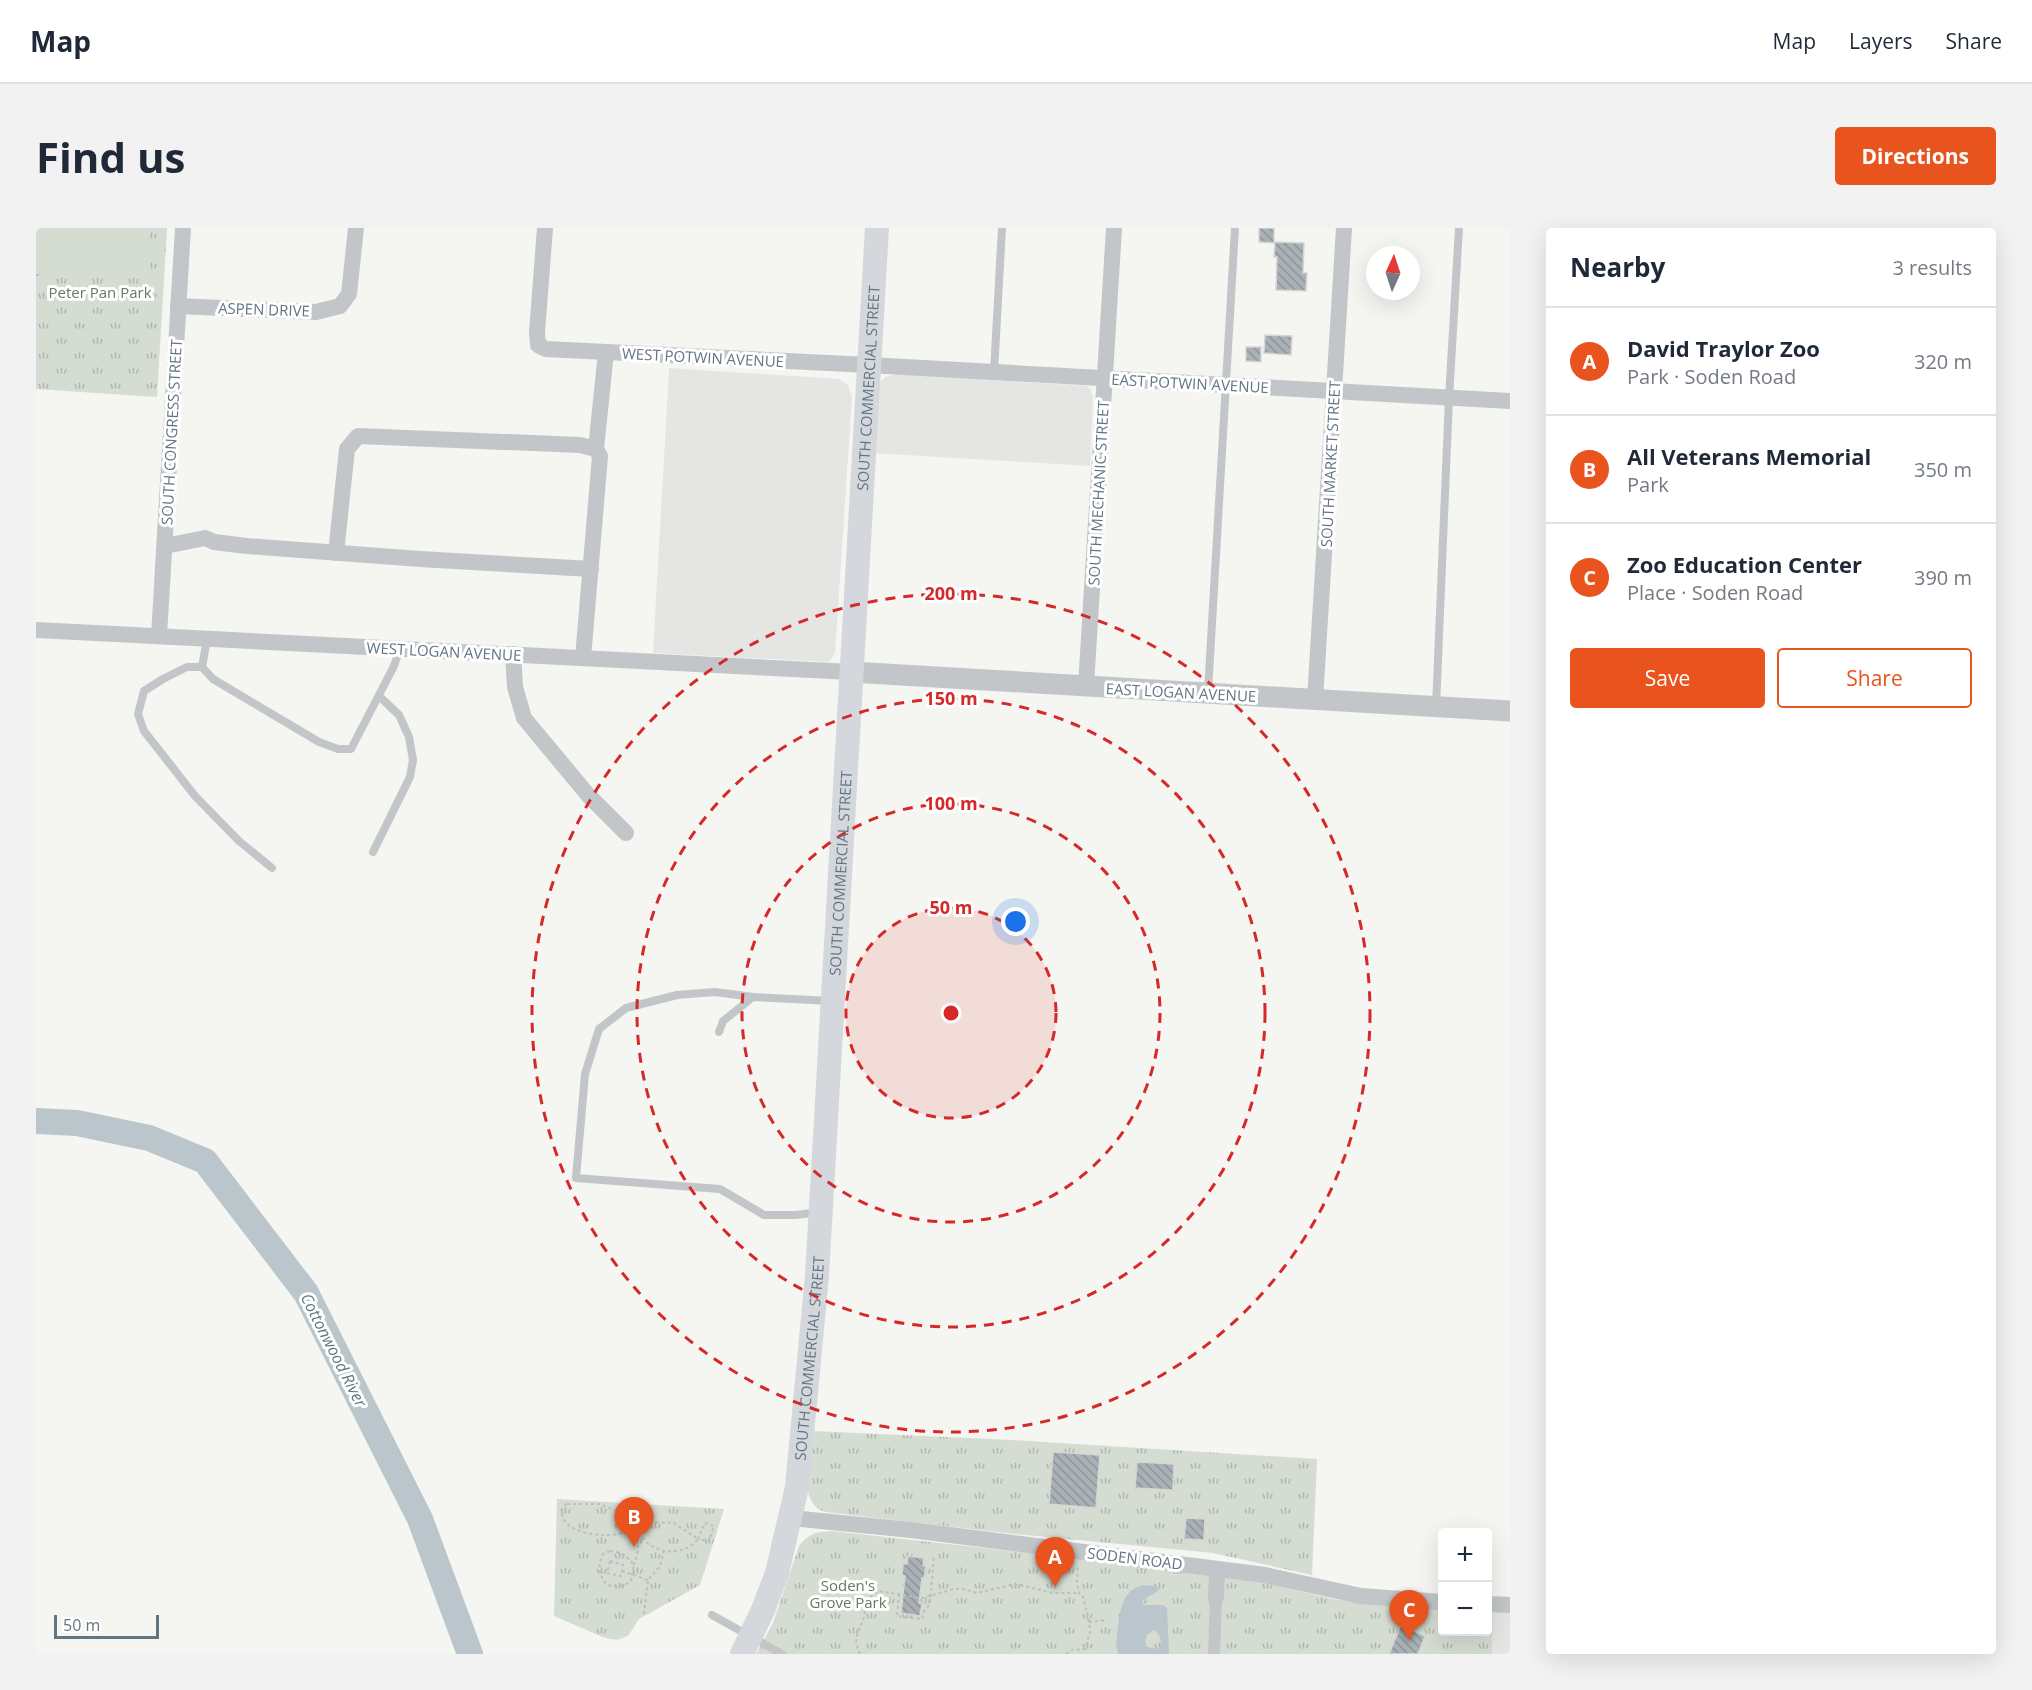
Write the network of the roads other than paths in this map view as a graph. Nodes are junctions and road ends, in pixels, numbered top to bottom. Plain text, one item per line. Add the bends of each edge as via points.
1 (183, 228) edge
2 (356, 228) edge
3 (545, 228) edge
4 (877, 228) edge
5 (1002, 228) edge
6 (1114, 228) edge
7 (1235, 228) edge
8 (1344, 228) edge
9 (1460, 228) edge
10 (178, 306) junction
11 (606, 352) junction
12 (869, 365) junction
13 (994, 372) junction
14 (1105, 378) junction
15 (1226, 385) junction
16 (1334, 392) junction
17 (1449, 398) junction
18 (1510, 401) edge
19 (596, 448) junction
20 (165, 546) junction
21 (336, 553) junction
22 (591, 569) junction
23 (36, 630) edge
24 (159, 636) junction
25 (207, 639) junction
26 (400, 648) junction
27 (513, 654) junction
28 (584, 657) junction
29 (202, 667) junction
30 (852, 672) junction
31 (1086, 686) junction
32 (1208, 693) junction
33 (379, 696) junction
34 (1316, 700) junction
35 (1436, 707) junction
36 (1510, 711) edge
37 (626, 833) dead end
38 (373, 852) dead end
39 (272, 868) dead end
40 (753, 997) junction
41 (833, 1001) junction
42 (719, 1032) dead end
43 (820, 1212) junction
44 (791, 1518) junction
45 (1217, 1569) junction
46 (1216, 1597) joint
47 (1438, 1602) edge
48 (1492, 1604) edge
49 (1510, 1605) edge
50 (712, 1616) dead end
51 (746, 1645) edge
52 (782, 1654) edge
53 (1214, 1654) edge

1 - 10 street, SOUTH CONGRESS STREET
2 - 10 street, ASPEN DRIVE via 349,294 340,306 316,312
3 - 11 street, WEST POTWIN AVENUE via 538,345 546,349
4 - 12 main road, SOUTH COMMERCIAL STREET
5 - 13 lane
6 - 14 street, SOUTH MECHANIC STREET
7 - 15 lane
8 - 16 street, SOUTH MARKET STREET
9 - 17 lane
10 - 20 street, SOUTH CONGRESS STREET
11 - 12 street, WEST POTWIN AVENUE
11 - 19 street
12 - 13 street, EAST POTWIN AVENUE
12 - 30 main road, SOUTH COMMERCIAL STREET
13 - 14 street, EAST POTWIN AVENUE
14 - 15 street, EAST POTWIN AVENUE
14 - 31 street, SOUTH MECHANIC STREET
15 - 16 street, EAST POTWIN AVENUE
15 - 32 lane
16 - 17 street, EAST POTWIN AVENUE
16 - 34 street, SOUTH MARKET STREET
17 - 18 street, EAST POTWIN AVENUE
17 - 35 lane
19 - 21 street via 358,436 347,449
19 - 22 street via 600,456
20 - 21 street via 205,538 247,546
20 - 24 street, SOUTH CONGRESS STREET
21 - 22 street
22 - 28 street
23 - 24 street, WEST LOGAN AVENUE
24 - 25 street, WEST LOGAN AVENUE
25 - 26 street, WEST LOGAN AVENUE
25 - 29 lane
26 - 27 street, WEST LOGAN AVENUE
26 - 33 lane
27 - 28 street, WEST LOGAN AVENUE
27 - 37 street via 515,687 524,718 588,795
28 - 30 street, WEST LOGAN AVENUE
29 - 33 lane via 222,685 319,742 338,749 351,749
29 - 39 lane via 187,667 144,691 138,714 144,730 195,796
30 - 31 street, EAST LOGAN AVENUE
30 - 41 main road, SOUTH COMMERCIAL STREET
31 - 32 street, EAST LOGAN AVENUE
32 - 34 street, EAST LOGAN AVENUE
33 - 38 lane via 399,715 409,737 413,760 410,777
34 - 35 street, EAST LOGAN AVENUE
35 - 36 street, EAST LOGAN AVENUE
40 - 41 lane
40 - 42 lane via 723,1020
40 - 43 lane via 715,992 677,995 626,1008 599,1029 585,1074 576,1178 720,1189 764,1215
41 - 43 main road, SOUTH COMMERCIAL STREET
43 - 44 main road, SOUTH COMMERCIAL STREET via 817,1276
44 - 45 street, SODEN ROAD
44 - 51 main road, SOUTH COMMERCIAL STREET via 777,1573
45 - 46 street
45 - 47 street, SODEN ROAD via 1265,1575 1360,1596
46 - 53 street
48 - 49 street
50 - 51 lane
51 - 52 lane

